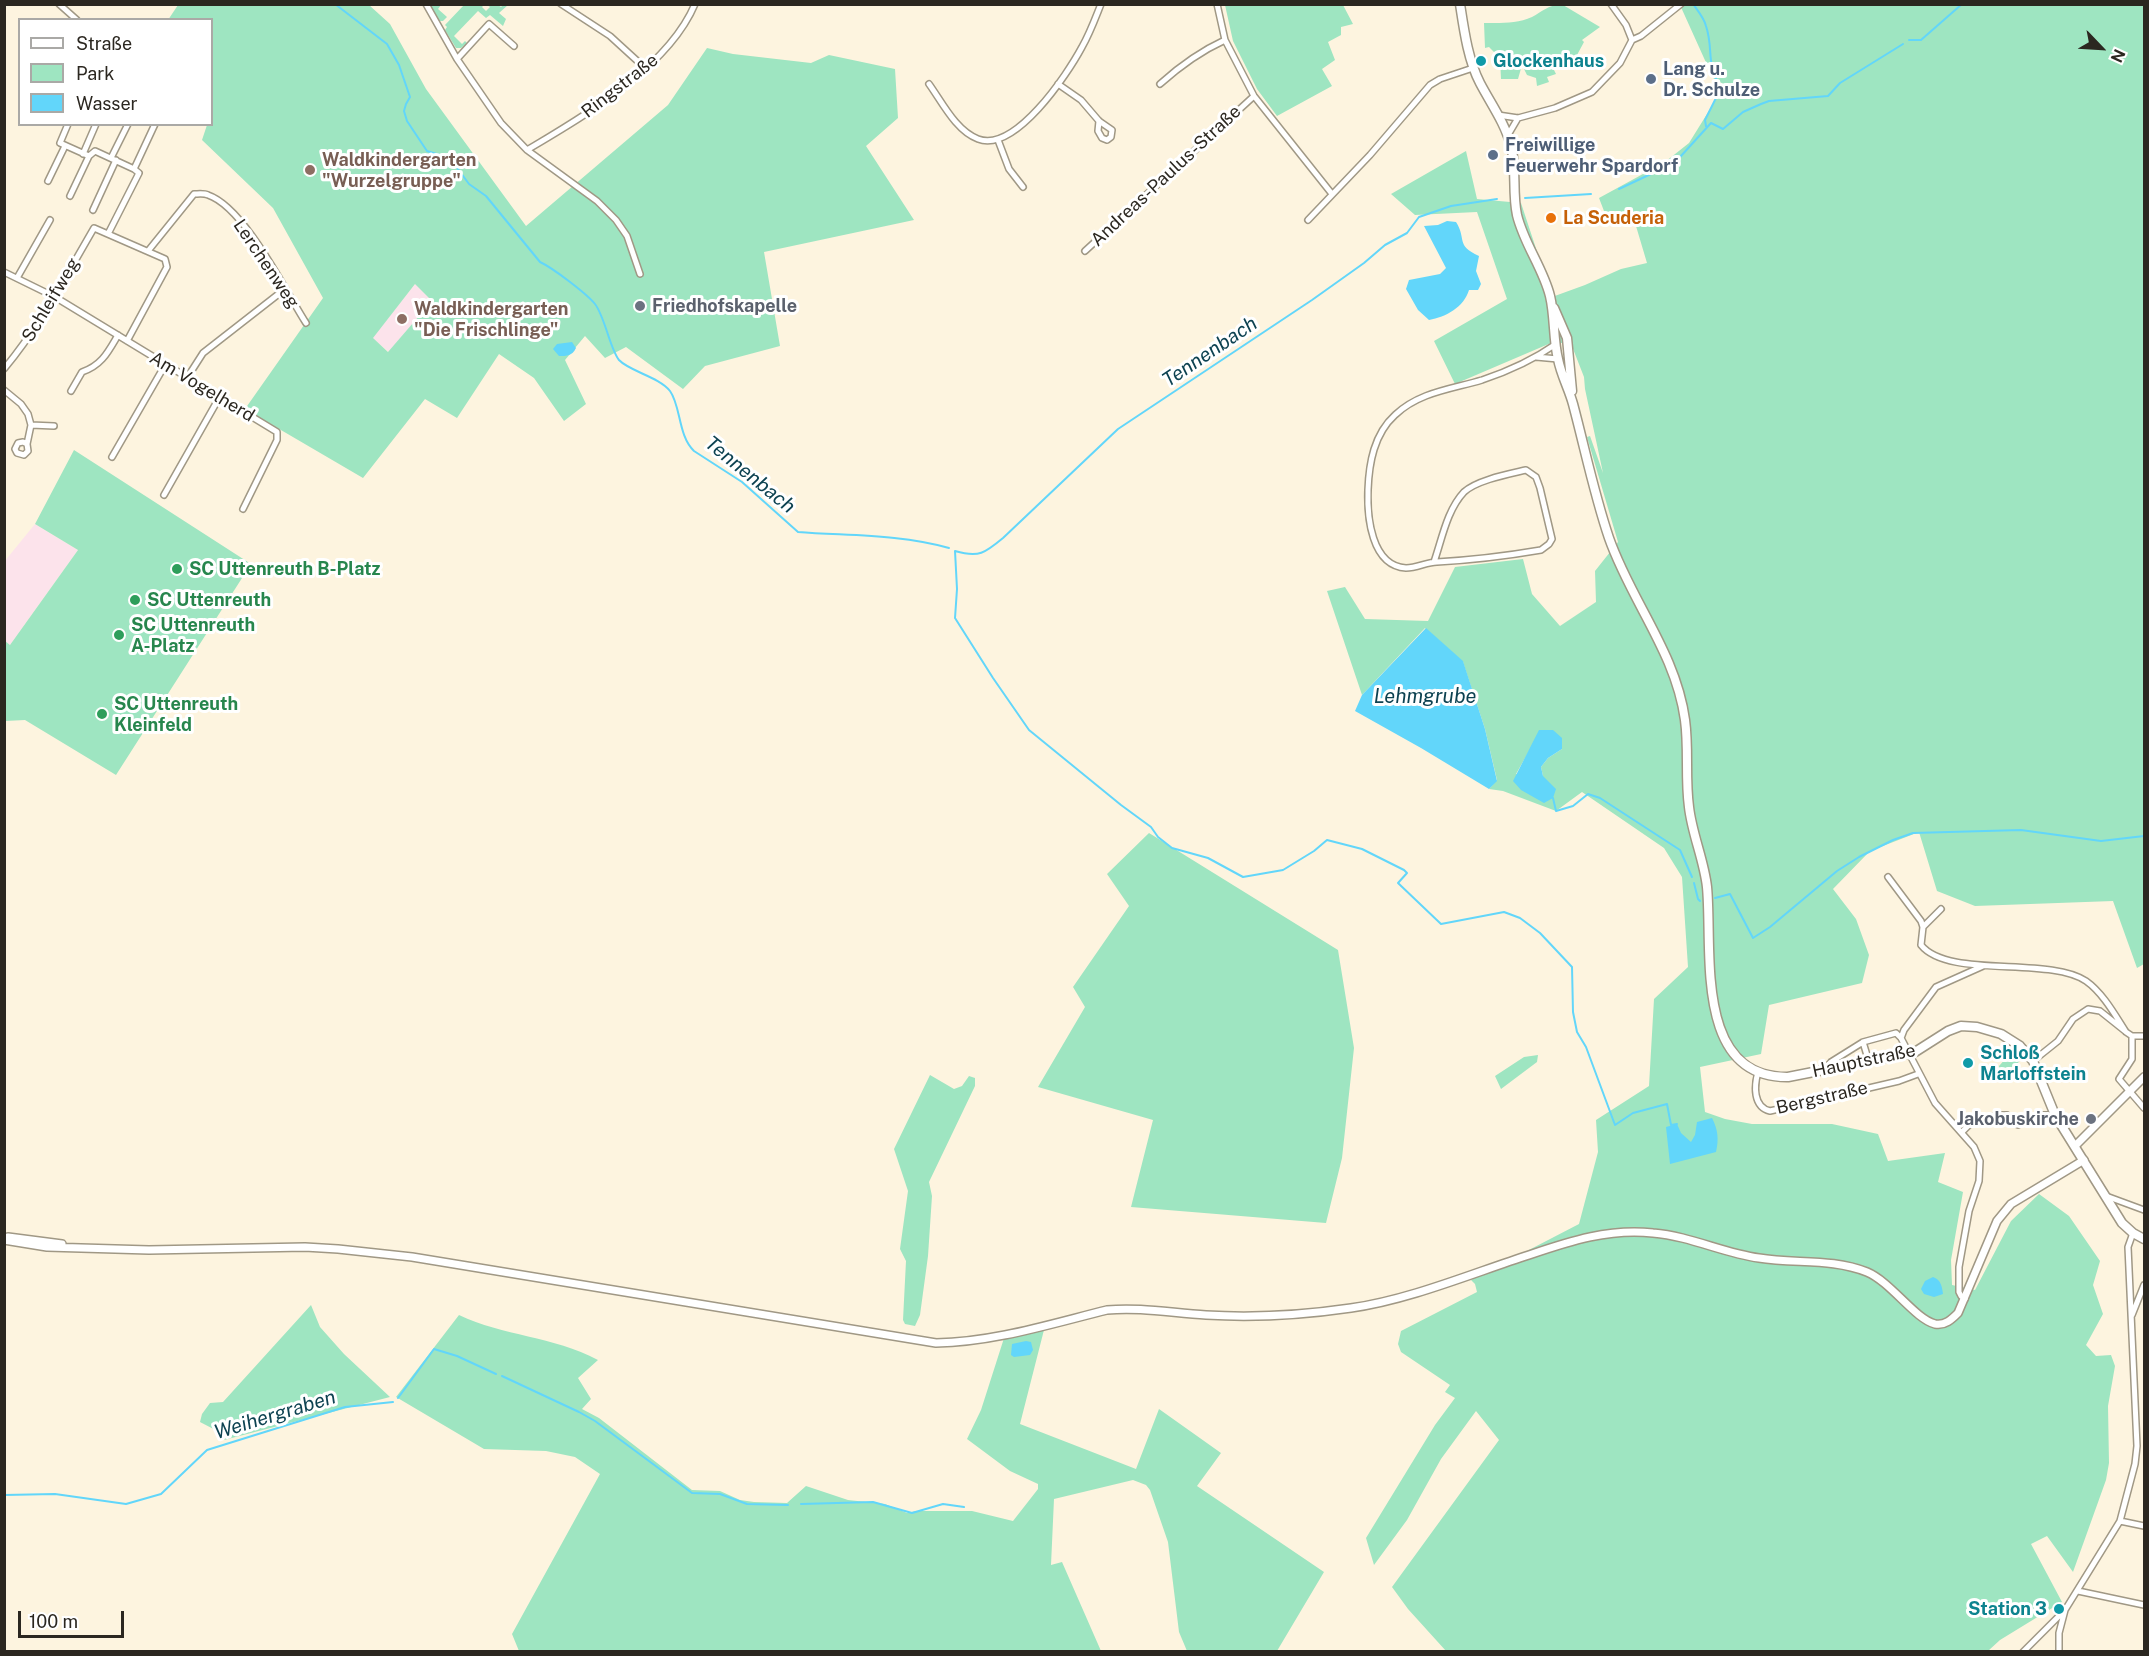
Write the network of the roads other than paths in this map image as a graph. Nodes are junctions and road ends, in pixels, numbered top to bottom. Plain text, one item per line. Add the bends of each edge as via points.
1 (59, 4) edge
2 (426, 4) edge
3 (561, 4) edge
4 (695, 4) edge
5 (1101, 4) edge
6 (1216, 4) edge
7 (1460, 4) edge
8 (1611, 4) edge
9 (1681, 4) edge
10 (75, 18) edge
11 (1225, 40) junction
12 (1632, 40) junction
13 (514, 46) dead end
14 (457, 59) junction
15 (645, 68) junction
16 (1473, 68) junction
17 (929, 84) dead end
18 (1058, 84) junction
19 (1160, 84) dead end
20 (1254, 96) junction
21 (1498, 115) junction
22 (1518, 118) junction
23 (1099, 121) dead end
24 (67, 126) edge
25 (95, 126) edge
26 (127, 126) edge
27 (154, 126) edge
28 (1508, 135) junction
29 (998, 140) junction
30 (65, 146) junction
31 (527, 150) junction
32 (86, 155) junction
33 (113, 159) junction
34 (135, 169) junction
35 (48, 181) dead end
36 (1023, 187) dead end
37 (1332, 194) junction
38 (70, 196) dead end
39 (93, 210) dead end
40 (50, 219) dead end
41 (1308, 220) dead end
42 (108, 234) junction
43 (148, 251) junction
44 (1085, 251) dead end
45 (4, 272) edge
46 (640, 274) dead end
47 (17, 278) junction
48 (285, 289) junction
49 (55, 297) junction
50 (1552, 305) junction
51 (306, 323) dead end
52 (118, 335) junction
53 (128, 341) junction
54 (1556, 344) junction
55 (1569, 350) junction
56 (1536, 357) junction
57 (1558, 359) junction
58 (165, 365) junction
59 (4, 369) edge
60 (188, 378) junction
61 (4, 390) edge
62 (71, 391) dead end
63 (219, 398) junction
64 (1572, 400) junction
65 (31, 425) junction
66 (54, 426) dead end
67 (27, 444) dead end
68 (112, 457) dead end
69 (164, 495) dead end
70 (243, 509) dead end
71 (1434, 562) junction
72 (1888, 878) dead end
73 (1941, 909) dead end
74 (1923, 927) junction
75 (1984, 966) junction
76 (2129, 1034) junction
77 (2145, 1036) edge
78 (1901, 1038) junction
79 (1863, 1042) junction
80 (1910, 1053) junction
81 (2033, 1061) junction
82 (1869, 1062) junction
83 (1823, 1071) junction
84 (1758, 1072) junction
85 (1918, 1074) junction
86 (2145, 1077) edge
87 (2130, 1090) junction
88 (2145, 1108) edge
89 (2055, 1115) junction
90 (1962, 1132) junction
91 (2075, 1146) junction
92 (2084, 1160) junction
93 (2106, 1196) junction
94 (2145, 1210) edge
95 (2133, 1233) junction
96 (4, 1239) edge
97 (2145, 1239) edge
98 (2145, 1285) edge
99 (1967, 1295) junction
100 (2132, 1316) junction
101 (2120, 1521) junction
102 (2145, 1526) edge
103 (2078, 1591) junction
104 (2145, 1605) edge
105 (2065, 1610) junction
106 (2046, 1629) junction
107 (2059, 1633) junction
108 (2023, 1652) edge
109 (2059, 1652) edge

1 - 10 street
2 - 14 street
3 - 15 street via 610,36
4 - 15 street, Ringstraße via 678,36
5 - 18 street via 1082,47
6 - 11 street, Andreas-Paulus-Straße
7 - 16 main road
8 - 12 street
9 - 12 street
11 - 19 street
11 - 20 street, Andreas-Paulus-Straße
12 - 22 street via 1620,63 1592,92
13 - 14 street via 489,24
14 - 31 street via 501,123
15 - 31 street, Ringstraße via 599,107
16 - 21 main road
16 - 37 street via 1430,84
17 - 29 street via 966,132 983,140
18 - 23 street via 1088,106
18 - 29 street via 1015,130
20 - 37 street
20 - 44 street, Andreas-Paulus-Straße
21 - 22 street
21 - 28 main road
22 - 28 street
24 - 30 street via 60,143
25 - 32 street
26 - 33 street
27 - 34 street
28 - 50 main road via 1518,218
29 - 36 street via 1009,170
30 - 32 street
30 - 35 street
31 - 46 street via 597,201 616,220 627,236
32 - 33 street via 95,151
32 - 38 street
33 - 34 street
33 - 39 street
34 - 42 street via 139,173
37 - 41 street
40 - 47 street
42 - 43 street
42 - 49 street, Schleifweg via 94,228
43 - 48 street, Lerchenweg via 194,194 206,194 225,206 248,230
43 - 53 street via 165,259 167,267
45 - 47 street, Am Vogelherd
47 - 49 street, Am Vogelherd
48 - 51 street, Lerchenweg
48 - 60 street via 203,353
49 - 52 street, Am Vogelherd
49 - 59 street, Schleifweg
50 - 54 main road
50 - 55 main road via 1565,329
52 - 53 street, Am Vogelherd
52 - 62 street via 104,359 82,372
53 - 58 street, Am Vogelherd
54 - 55 main road
54 - 56 street
54 - 57 main road
55 - 57 main road
55 - 64 main road
56 - 57 street
56 - 71 street via 1482,380 1424,396 1408,404 1383,428 1369,469 1368,508 1375,541 1382,555 1394,565 1410,567
57 - 64 main road
58 - 60 street, Am Vogelherd
58 - 68 street
60 - 63 street, Am Vogelherd
61 - 65 street via 21,404
63 - 69 street
63 - 70 street, Am Vogelherd via 277,432 277,440
64 - 84 main road, Hauptstraße via 1592,484 1615,554 1670,663 1679,689 1686,723 1689,811 1707,889 1709,974 1717,1017 1734,1052
65 - 66 street
65 - 67 street
71 - 71 street via 1512,555 1541,550 1549,544 1551,529 1536,477 1526,470 1481,483 1465,492 1450,516
72 - 74 street
73 - 74 street
74 - 75 street via 1920,940 1925,950
75 - 76 street via 2073,974 2096,989
75 - 78 street via 1936,987
76 - 77 street
76 - 81 street via 2100,1011 2088,1009 2073,1019 2058,1041
76 - 87 street via 2132,1059 2119,1079
78 - 79 street via 1896,1034
78 - 80 street
79 - 82 street
79 - 83 street
80 - 81 main road, Hauptstraße via 1951,1030 1970,1026 2007,1037
80 - 82 main road, Hauptstraße
80 - 85 street
81 - 89 main road, Hauptstraße
82 - 83 main road, Hauptstraße
83 - 84 main road, Hauptstraße via 1788,1077
84 - 85 street, Bergstraße via 1757,1097 1761,1107 1770,1111
85 - 90 street via 1935,1103
86 - 87 street
87 - 88 street
87 - 91 street
89 - 90 street via 2037,1116 2018,1125 2007,1115 2000,1115 1972,1122
89 - 91 main road, Hauptstraße
90 - 99 street via 1980,1161 1959,1267 1959,1292 1961,1296
91 - 92 main road, Hauptstraße
92 - 93 main road, Hauptstraße
92 - 99 street via 2003,1212
93 - 94 street
93 - 95 main road, Hauptstraße
95 - 97 main road, Hauptstraße
95 - 100 street via 2128,1247
96 - 99 street via 47,1247 339,1249 412,1257 936,1343 993,1338 1107,1310 1240,1317 1351,1308 1410,1294 1599,1234 1622,1232 1652,1232 1758,1258 1835,1264 1867,1272 1935,1324 1952,1319
98 - 100 street
100 - 101 street via 2137,1446
101 - 102 street
101 - 103 street
103 - 104 street
103 - 105 street
105 - 106 street
105 - 107 street
106 - 107 street
106 - 108 street
107 - 109 street

